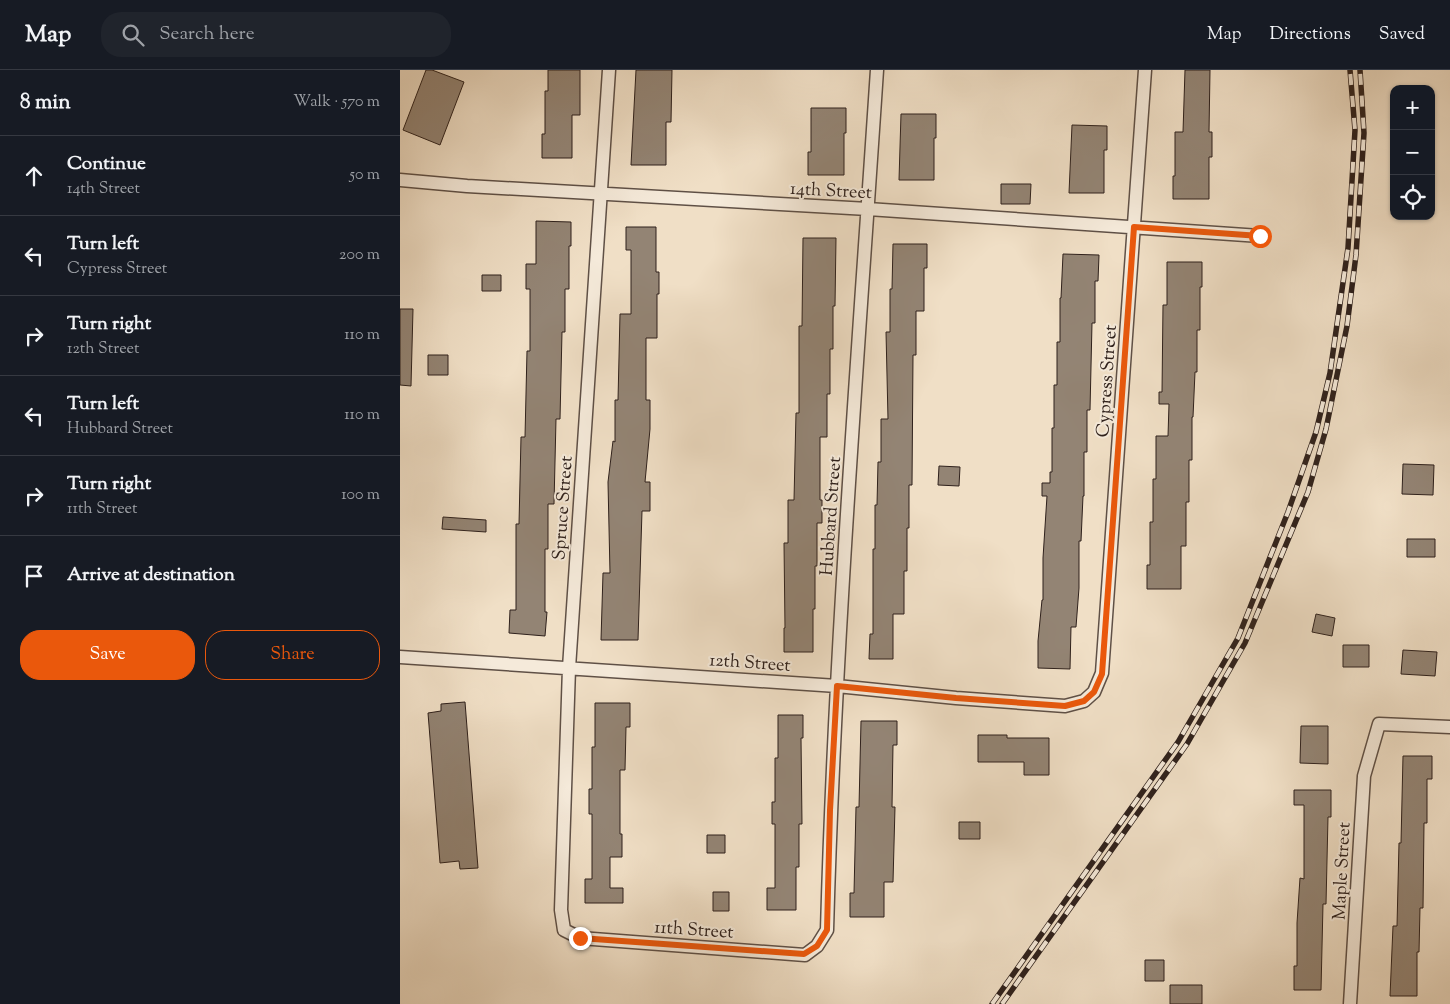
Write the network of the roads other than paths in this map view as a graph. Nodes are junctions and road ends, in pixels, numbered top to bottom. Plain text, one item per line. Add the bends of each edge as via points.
1 (609, 70) edge
2 (877, 70) edge
3 (1145, 70) edge
4 (400, 180) edge
5 (600, 194) junction
6 (868, 209) junction
7 (1134, 227) junction
8 (1260, 236) dead end
9 (400, 657) edge
10 (569, 668) junction
11 (837, 686) junction
12 (1094, 692) joint
13 (1450, 727) edge
14 (580, 938) joint
15 (804, 954) joint
16 (1350, 1004) edge

1 - 5 street, Spruce Street
2 - 6 street, Hubbard Street
3 - 7 street, Cypress Street
4 - 5 street, 14th Street
5 - 6 street, 14th Street
5 - 10 street, Spruce Street
6 - 7 street, 14th Street
6 - 11 street, Hubbard Street
7 - 8 street, 14th Street
7 - 12 street, Cypress Street via 1102,674
9 - 10 street, 12th Street
10 - 11 street, 12th Street
10 - 14 street, Spruce Street via 561,910 564,930
11 - 12 street, 12th Street via 1065,706 1084,701
11 - 15 street, Hubbard Street via 827,930 817,946
13 - 16 street, Maple Street via 1379,724 1364,776
14 - 15 street, 11th Street

